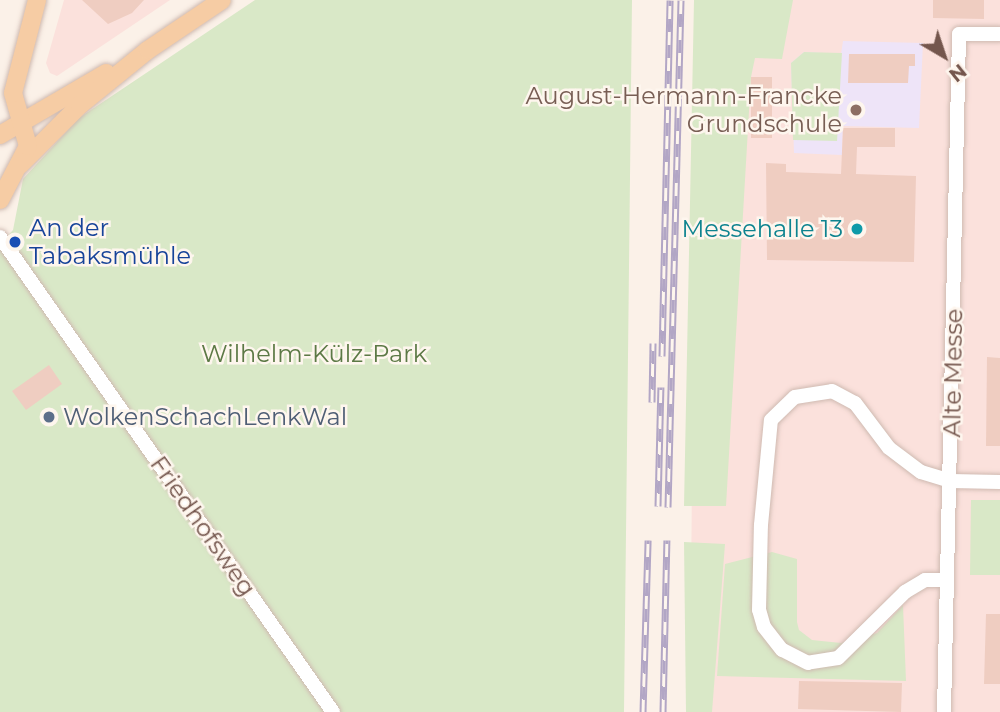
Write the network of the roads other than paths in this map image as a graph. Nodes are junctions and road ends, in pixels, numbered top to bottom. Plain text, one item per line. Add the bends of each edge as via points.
1 (37, 0) edge
2 (222, 0) edge
3 (1000, 34) edge
4 (148, 50) junction
5 (21, 120) junction
6 (62, 121) junction
7 (0, 135) edge
8 (20, 166) junction
9 (0, 200) edge
10 (0, 237) edge
11 (951, 481) junction
12 (1000, 482) edge
13 (947, 580) junction
14 (333, 712) edge
15 (944, 712) edge

1 - 5 main road via 14,88
2 - 4 main road
3 - 11 street, Alte Messe via 959,34
4 - 5 main road
4 - 6 main road
5 - 6 main road via 42,129
5 - 7 main road
5 - 8 main road via 29,143
6 - 8 main road
8 - 9 main road
10 - 14 street, Friedhofsweg
11 - 12 street
11 - 13 street, Alte Messe
11 - 13 street via 920,472 901,459 847,395 812,391 786,402 771,420 759,610 764,627 782,650 808,663 822,663 854,647 875,617 905,592 925,580
13 - 15 street, Alte Messe

